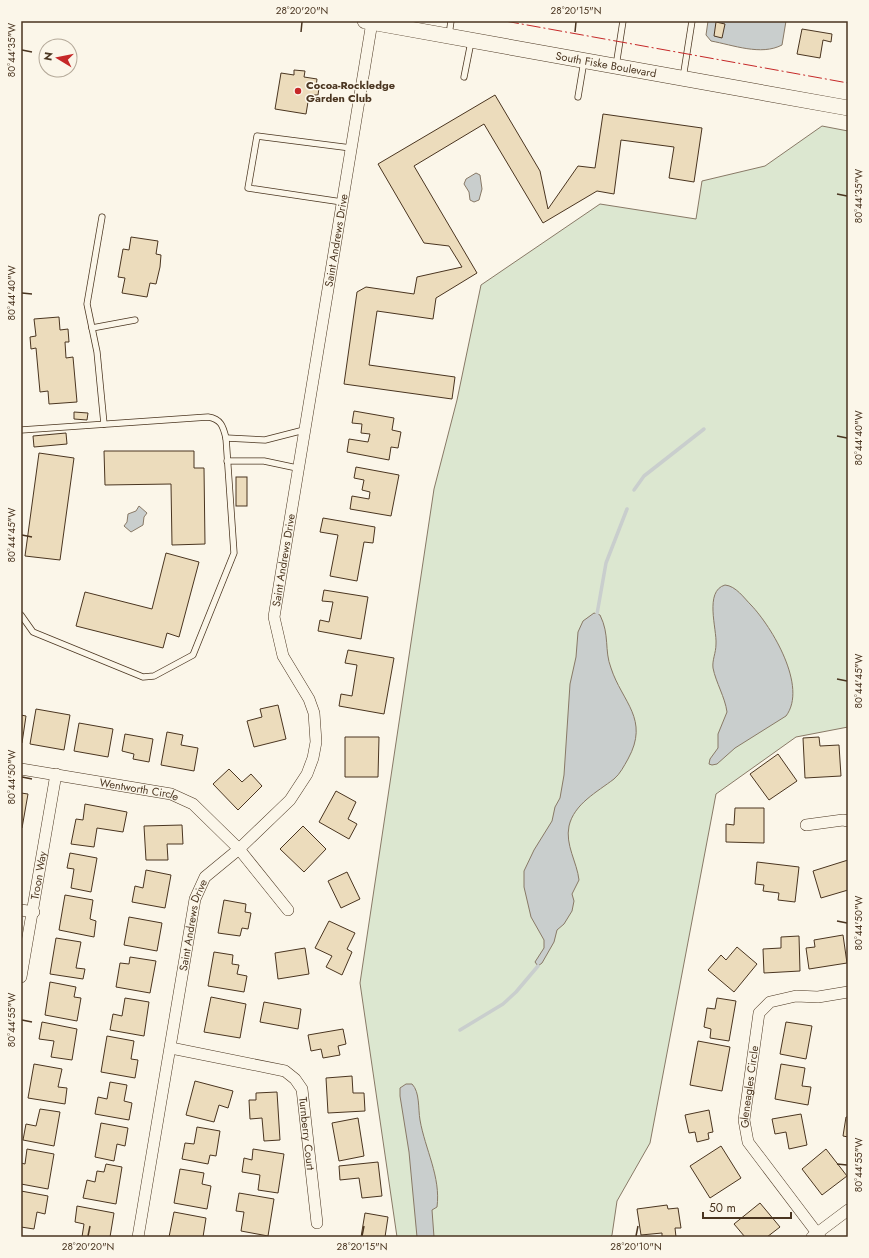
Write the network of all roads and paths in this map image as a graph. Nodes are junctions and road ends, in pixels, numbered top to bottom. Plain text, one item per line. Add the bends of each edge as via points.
1 (451, 21) edge
2 (623, 21) edge
3 (692, 21) edge
4 (368, 22) edge
5 (406, 25) edge
6 (449, 36) junction
7 (471, 40) junction
8 (584, 61) junction
9 (616, 66) junction
10 (464, 77) dead end
11 (683, 78) junction
12 (578, 97) dead end
13 (848, 108) edge
14 (351, 148) junction
15 (342, 202) junction
16 (102, 217) dead end
17 (134, 320) dead end
18 (92, 328) junction
19 (104, 424) junction
20 (21, 430) edge
21 (304, 430) junction
22 (226, 438) junction
23 (227, 461) junction
24 (297, 468) junction
25 (21, 615) edge
26 (21, 768) edge
27 (56, 774) junction
28 (848, 822) edge
29 (806, 825) dead end
30 (239, 849) junction
31 (21, 910) edge
32 (288, 910) dead end
33 (34, 912) junction
34 (21, 977) edge
35 (848, 992) edge
36 (171, 1048) junction
37 (848, 1210) edge
38 (317, 1223) dead end
39 (816, 1236) edge
40 (138, 1237) edge

1 - 6 lane
2 - 9 lane
3 - 11 lane
4 - 5 main road, South Fiske Boulevard
4 - 14 street, Saint Andrews Drive
5 - 6 main road, South Fiske Boulevard
6 - 7 main road, South Fiske Boulevard
7 - 8 main road, South Fiske Boulevard
7 - 10 lane
8 - 9 main road, South Fiske Boulevard
8 - 12 lane
9 - 11 main road, South Fiske Boulevard
11 - 13 main road, South Fiske Boulevard
14 - 15 street, Saint Andrews Drive
14 - 15 lane via 257,136 248,188
15 - 21 street, Saint Andrews Drive
16 - 18 lane via 87,304
17 - 18 lane
18 - 19 lane
19 - 20 lane
19 - 22 lane via 208,417 217,419 222,424
21 - 22 lane via 266,440
21 - 24 street, Saint Andrews Drive
22 - 23 lane
23 - 24 lane via 264,461
23 - 25 lane via 234,553 193,655 154,676 143,677 33,632
24 - 30 street, Saint Andrews Drive via 274,617 283,656 309,699 314,713 316,742 307,774 295,794
26 - 27 street, Wentworth Circle
27 - 30 street, Wentworth Circle via 171,794 193,804
27 - 33 street, Troon Way
28 - 29 street via 843,820
30 - 32 street, Wentworth Circle
30 - 36 street, Saint Andrews Drive via 205,877 195,899
31 - 33 street
33 - 34 street, Troon Way
35 - 39 street, Gleneagles Circle via 818,997 796,996 770,1002 759,1013 744,1120 748,1142
36 - 38 street, Turnberry Court via 285,1071 295,1079 302,1089
36 - 40 street, Saint Andrews Drive
37 - 39 street

